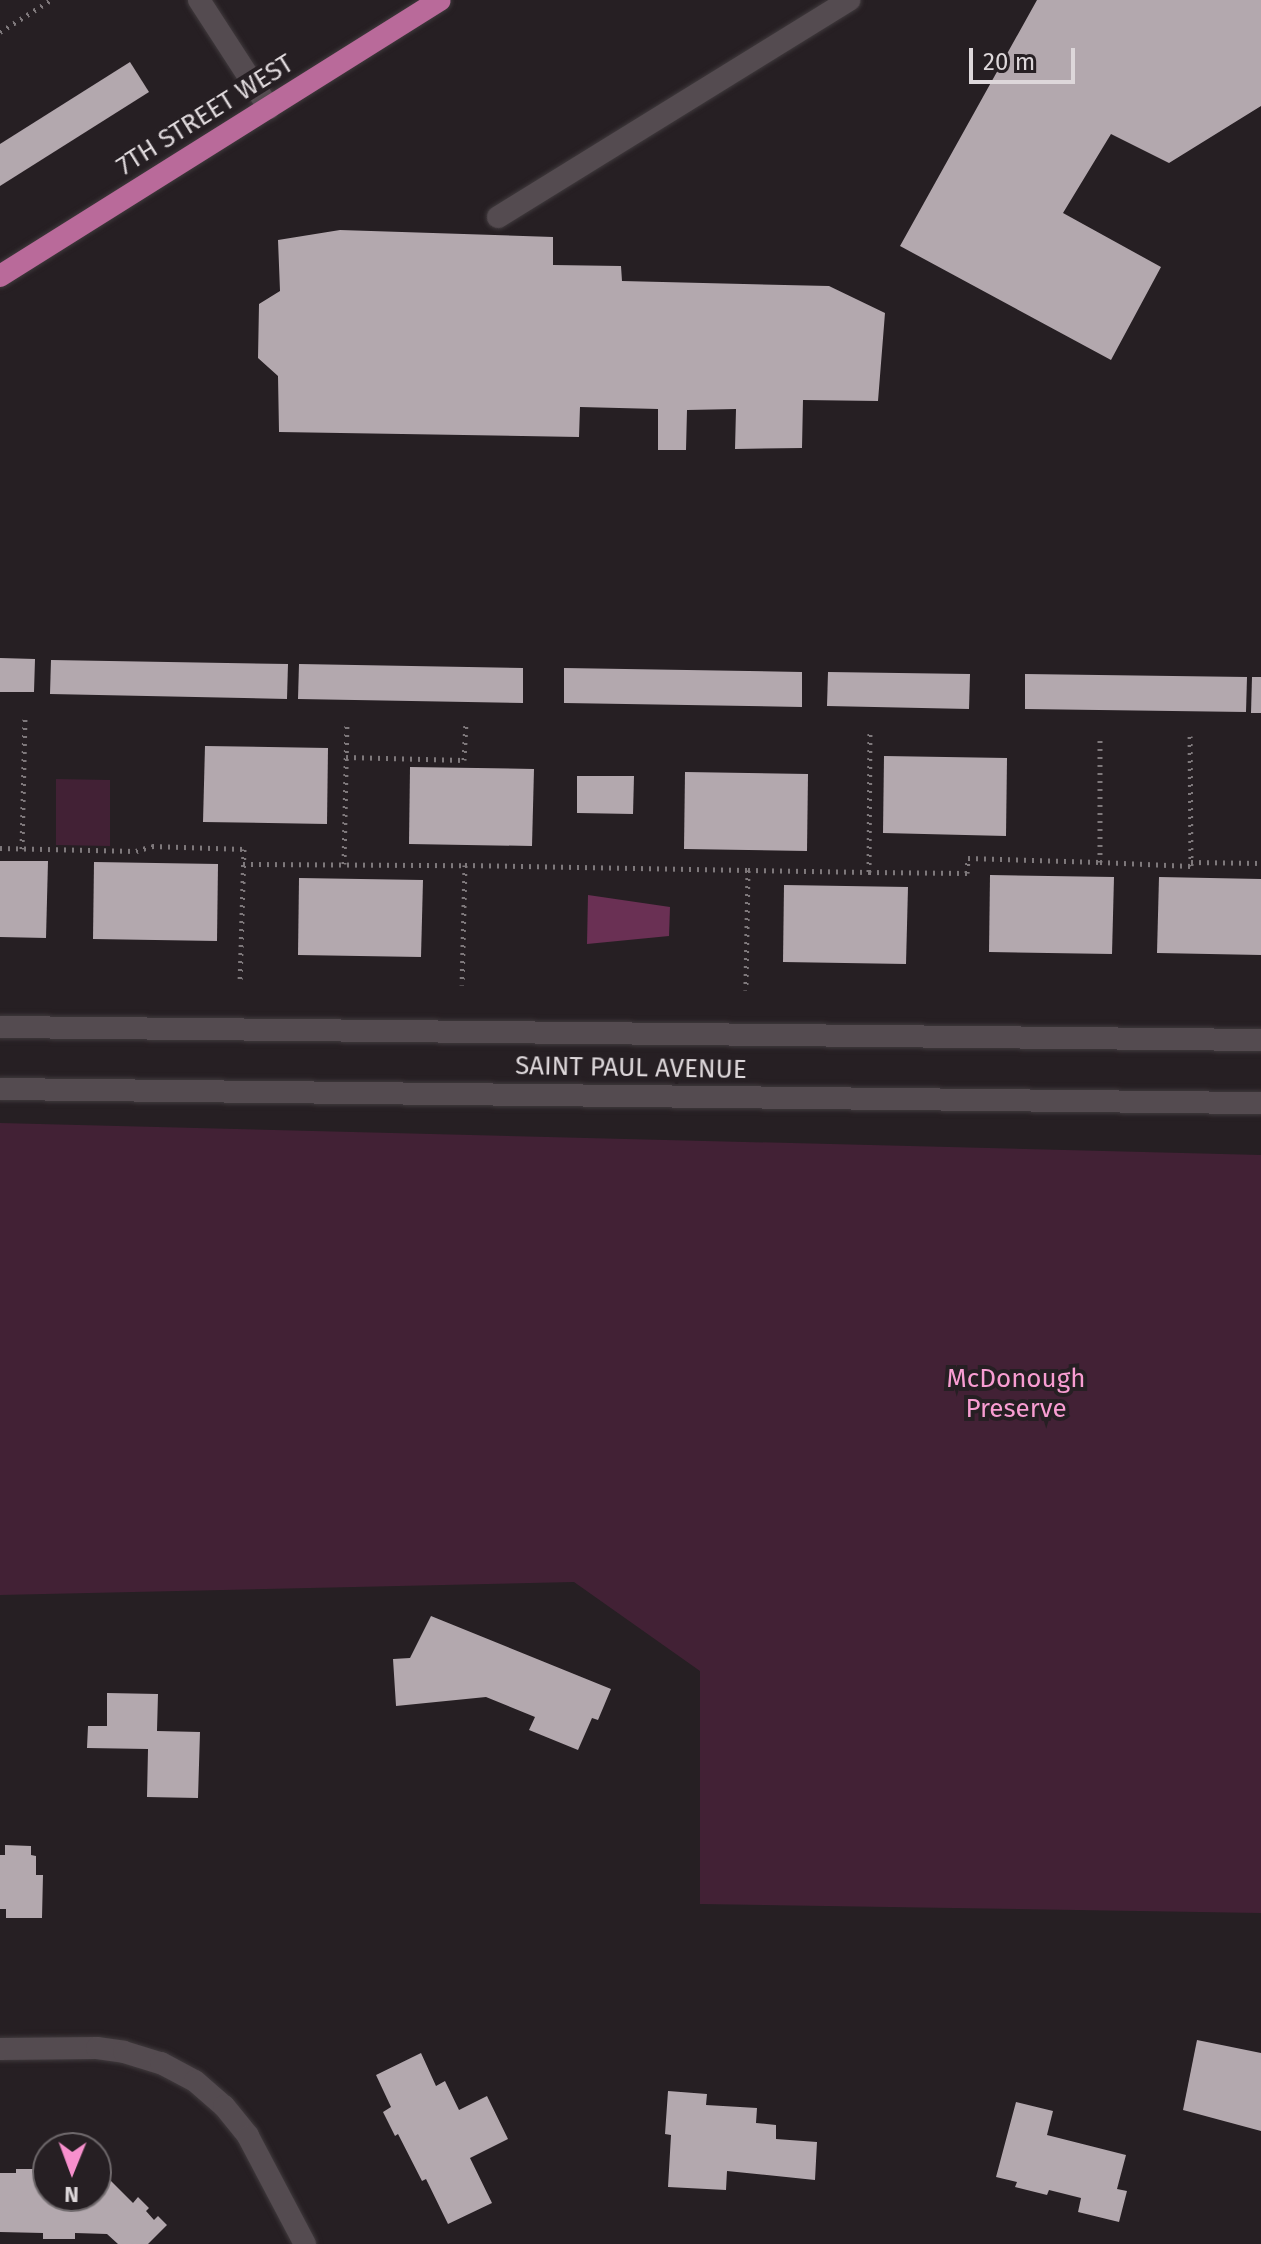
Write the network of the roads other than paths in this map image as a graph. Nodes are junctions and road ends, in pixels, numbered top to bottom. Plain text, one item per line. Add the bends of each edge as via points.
1 (199, 0) edge
2 (440, 0) edge
3 (849, 0) edge
4 (269, 108) junction
5 (498, 217) dead end
6 (0, 276) edge
7 (0, 1027) edge
8 (1261, 1040) edge
9 (0, 1089) edge
10 (1261, 1103) edge
11 (0, 2049) edge
12 (305, 2244) edge

1 - 4 street
2 - 4 main road, 7TH STREET WEST
3 - 5 street
4 - 6 main road, 7TH STREET WEST
7 - 8 street, SAINT PAUL AVENUE
9 - 10 street, SAINT PAUL AVENUE
11 - 12 street via 124,2052 195,2081 248,2136

